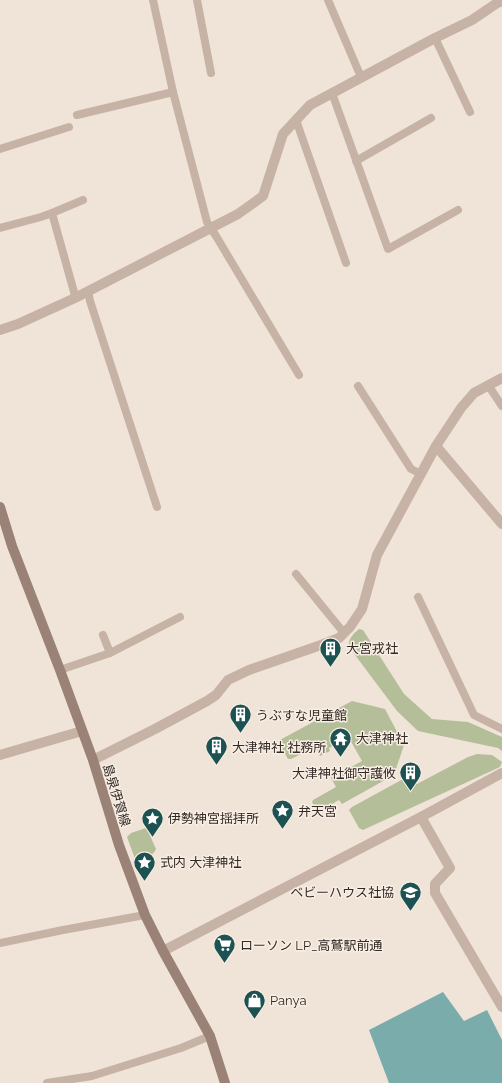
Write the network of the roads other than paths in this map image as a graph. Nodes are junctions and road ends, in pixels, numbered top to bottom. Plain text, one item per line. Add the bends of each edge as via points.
1 (153, 0) edge
2 (197, 0) edge
3 (328, 0) edge
4 (498, 1) edge
5 (435, 38) junction
6 (211, 73) dead end
7 (361, 77) junction
8 (173, 92) junction
9 (332, 93) junction
10 (470, 112) dead end
11 (77, 115) dead end
12 (431, 118) dead end
13 (296, 120) junction
14 (69, 127) dead end
15 (0, 149) edge
16 (356, 161) junction
17 (83, 200) dead end
18 (458, 210) dead end
19 (52, 213) junction
20 (0, 228) edge
21 (211, 228) junction
22 (346, 263) dead end
23 (88, 291) junction
24 (75, 298) junction
25 (0, 330) edge
26 (299, 375) dead end
27 (502, 378) edge
28 (358, 386) dead end
29 (488, 386) junction
30 (502, 406) edge
31 (436, 446) junction
32 (421, 474) junction
33 (157, 507) dead end
34 (0, 508) edge
35 (502, 524) edge
36 (296, 574) dead end
37 (418, 597) dead end
38 (180, 617) dead end
39 (344, 634) junction
40 (103, 635) dead end
41 (110, 653) junction
42 (60, 670) junction
43 (502, 729) edge
44 (82, 731) junction
45 (0, 754) edge
46 (93, 760) junction
47 (502, 773) edge
48 (421, 817) junction
49 (144, 916) junction
50 (0, 943) edge
51 (163, 951) junction
52 (502, 1008) edge
53 (210, 1036) junction
54 (47, 1083) edge
55 (225, 1083) edge

1 - 8 lane
2 - 6 lane
3 - 7 lane
4 - 5 street via 472,20
5 - 7 street
5 - 10 lane
7 - 9 street
8 - 11 lane
8 - 21 lane via 207,222
9 - 13 street via 310,105
9 - 16 lane
12 - 16 lane
13 - 21 street via 283,134 263,196 238,214
13 - 22 lane
14 - 15 lane
16 - 18 lane via 388,249
17 - 19 lane
19 - 20 lane
19 - 24 lane
21 - 23 street
21 - 26 lane
23 - 24 street
23 - 33 lane
24 - 25 street
27 - 29 street
28 - 32 lane via 411,470
29 - 30 lane
29 - 31 street via 474,393
31 - 32 street
31 - 35 street
32 - 39 street via 377,555 362,609
34 - 42 main road, 島泉伊賀線
36 - 39 lane
37 - 43 lane via 474,715
38 - 41 lane
39 - 46 street via 322,645 249,670 228,680 216,695 207,701
40 - 41 lane
41 - 42 lane
42 - 44 main road, 島泉伊賀線
44 - 45 street
44 - 46 main road, 島泉伊賀線
46 - 49 main road, 島泉伊賀線
47 - 48 street
48 - 51 street
48 - 52 street via 450,868 435,884 435,893
49 - 50 lane
49 - 51 main road, 島泉伊賀線
51 - 53 main road, 島泉伊賀線
53 - 54 lane via 92,1076
53 - 55 main road, 島泉伊賀線

